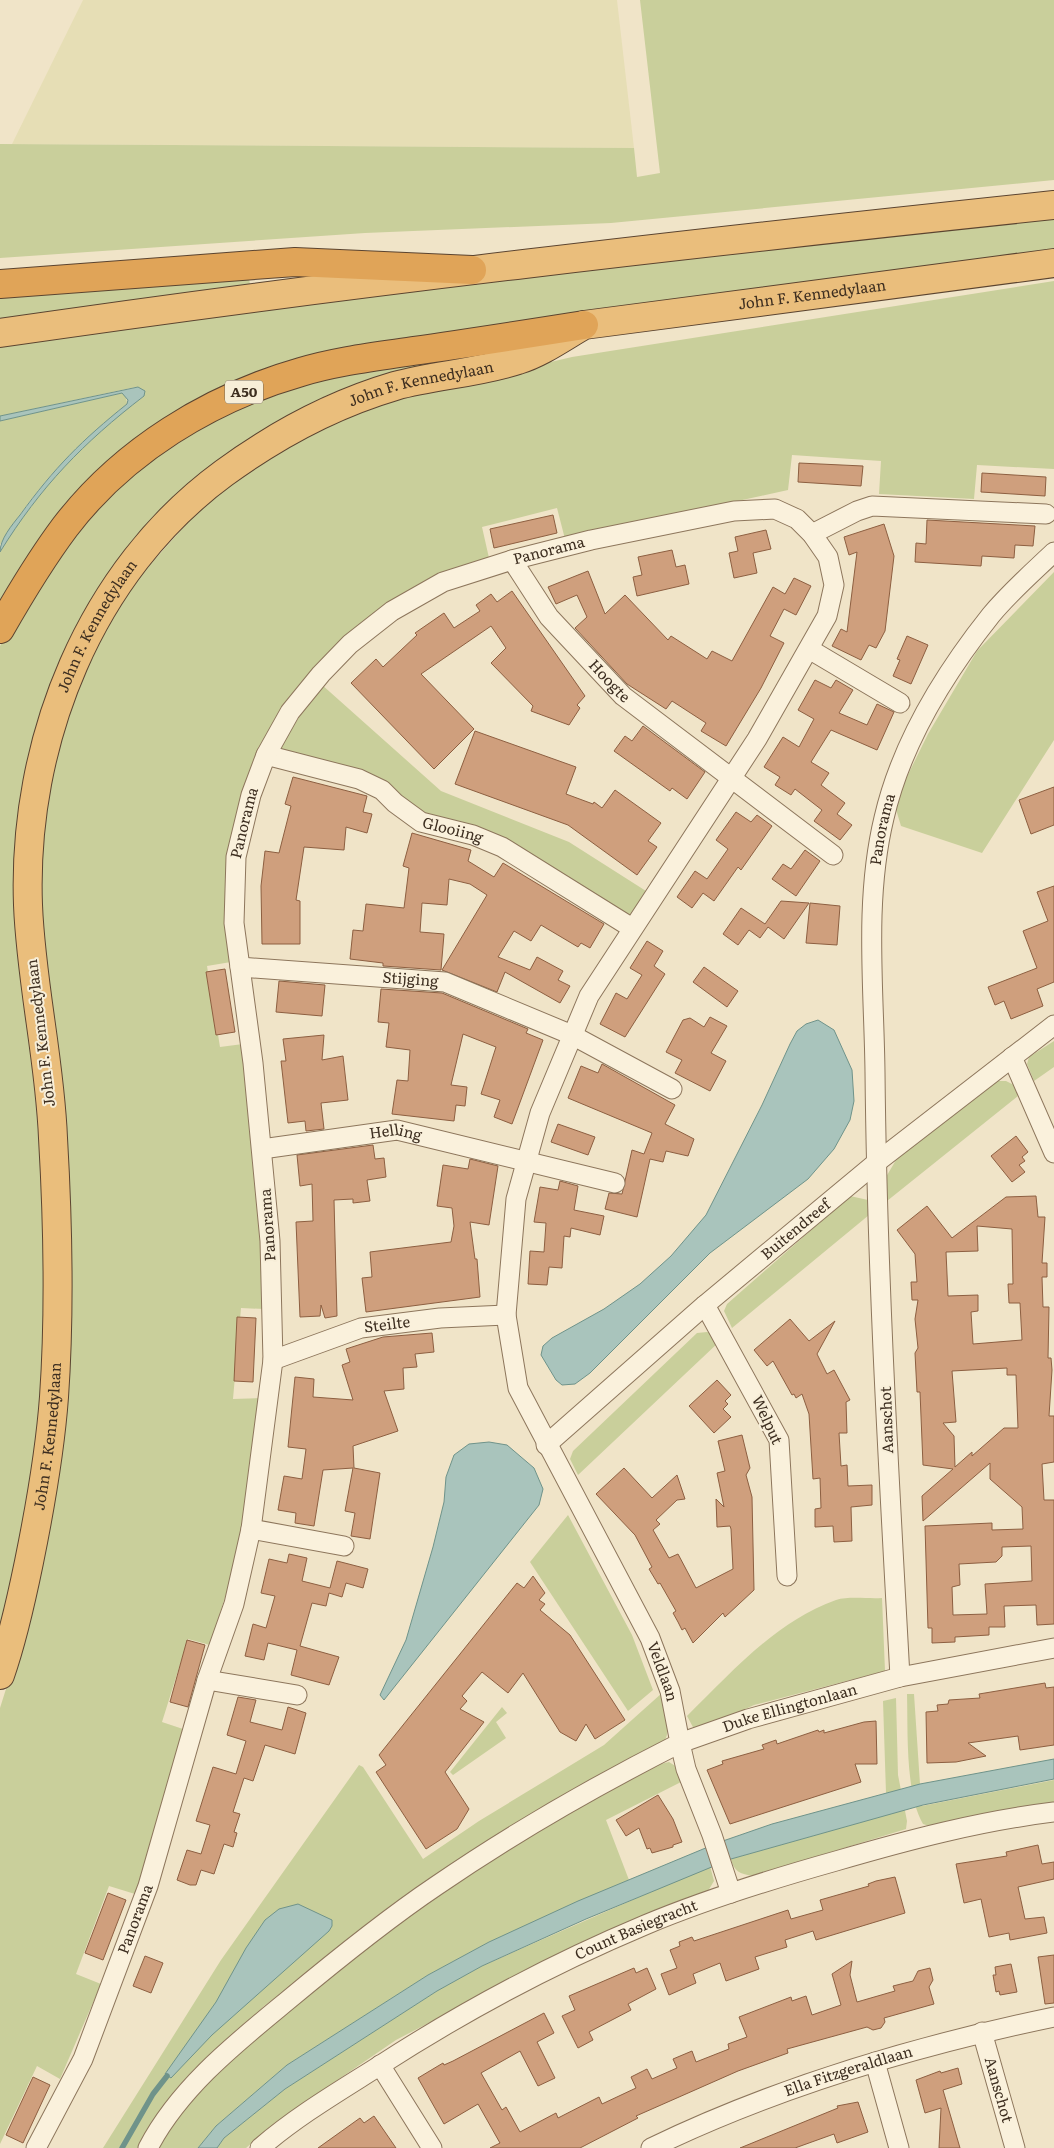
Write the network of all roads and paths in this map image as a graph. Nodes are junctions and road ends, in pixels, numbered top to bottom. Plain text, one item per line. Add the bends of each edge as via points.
1 (1054, 205) edge
2 (1054, 263) edge
3 (472, 270) junction
4 (0, 284) edge
5 (584, 325) junction
6 (0, 333) edge
7 (1046, 514) dead end
8 (812, 534) junction
9 (1054, 552) edge
10 (512, 560) junction
11 (0, 629) edge
12 (810, 649) junction
13 (900, 703) dead end
14 (266, 754) junction
15 (732, 778) junction
16 (833, 855) dead end
17 (632, 928) junction
18 (240, 968) junction
19 (1054, 1025) edge
20 (572, 1034) junction
21 (1012, 1057) junction
22 (672, 1089) dead end
23 (262, 1149) junction
24 (1054, 1154) edge
25 (526, 1162) junction
26 (877, 1162) junction
27 (615, 1183) dead end
28 (705, 1305) junction
29 (506, 1315) junction
30 (273, 1360) junction
31 (546, 1445) junction
32 (251, 1529) junction
33 (344, 1546) dead end
34 (787, 1576) dead end
35 (1054, 1648) edge
36 (0, 1676) edge
37 (900, 1677) junction
38 (207, 1680) junction
39 (296, 1695) dead end
40 (680, 1744) junction
41 (1054, 1812) edge
42 (731, 1893) junction
43 (1054, 2017) edge
44 (982, 2032) junction
45 (876, 2062) junction
46 (380, 2065) junction
47 (36, 2148) edge
48 (148, 2148) edge
49 (260, 2148) edge
50 (432, 2148) edge
51 (651, 2148) edge
52 (899, 2148) edge
53 (1015, 2148) edge

1 - 3 highway
2 - 5 highway, John F. Kennedylaan
3 - 4 highway via 295,262
3 - 6 highway
5 - 11 highway, A50 via 302,371 222,402 176,426 96,491 66,526
5 - 36 highway, John F. Kennedylaan via 520,360 396,386 332,409 253,453 190,502 129,569 103,608 67,677 42,757 27,860 32,953 53,1133 58,1290 54,1400 36,1527 13,1637
7 - 8 street via 872,506
8 - 10 street, Panorama via 797,520 775,509 734,511 591,540
8 - 12 street, Panorama via 828,557 834,586 828,616
9 - 26 street, Panorama via 993,614 957,661 903,759 884,816 873,882
10 - 14 street, Panorama via 443,582 392,611 350,644 290,712
10 - 15 street, Hoogte via 549,616 610,684
12 - 13 street
12 - 15 street, Panorama
14 - 17 street, Glooiing via 359,779 382,790 421,822 473,835 502,847
14 - 18 street, Panorama via 250,795 236,857 234,923
15 - 16 street
15 - 17 street, Panorama
17 - 20 street, Panorama via 589,996
18 - 20 street, Stijging via 445,982
18 - 23 street, Panorama
19 - 21 street, Buitendreef
20 - 22 street
20 - 25 street, Panorama via 540,1113
21 - 24 street
21 - 26 street, Buitendreef
23 - 25 street, Helling via 397,1130
23 - 30 street, Panorama via 270,1240
25 - 27 street
25 - 29 street, Panorama via 516,1199
26 - 28 street, Buitendreef
26 - 37 street, Aanschot
28 - 31 street, Buitendreef
28 - 34 street, Welput via 779,1440
29 - 30 street, Steilte via 440,1318 361,1328
29 - 31 street, Panorama via 518,1388
30 - 32 street, Panorama
31 - 40 street, Veldlaan via 650,1638 670,1691
32 - 33 street
32 - 38 street, Panorama via 234,1604
35 - 37 street, Duke Ellingtonlaan
37 - 40 street, Duke Ellingtonlaan via 748,1719
38 - 39 street
38 - 47 street, Panorama via 148,1886 120,1964 83,2059
40 - 42 street via 688,1776
40 - 48 street via 522,1831 411,1904 258,2025 185,2095 170,2112
41 - 42 street, Count Basiegracht via 916,1837
42 - 46 street, Count Basiegracht via 647,1924 575,1956 432,2031
43 - 44 street, Ella Fitzgeraldlaan
44 - 45 street, Ella Fitzgeraldlaan
44 - 53 street, Aanschot
45 - 51 street, Ella Fitzgeraldlaan via 786,2090
45 - 52 street
46 - 49 street, Count Basiegracht via 313,2107
46 - 50 street

